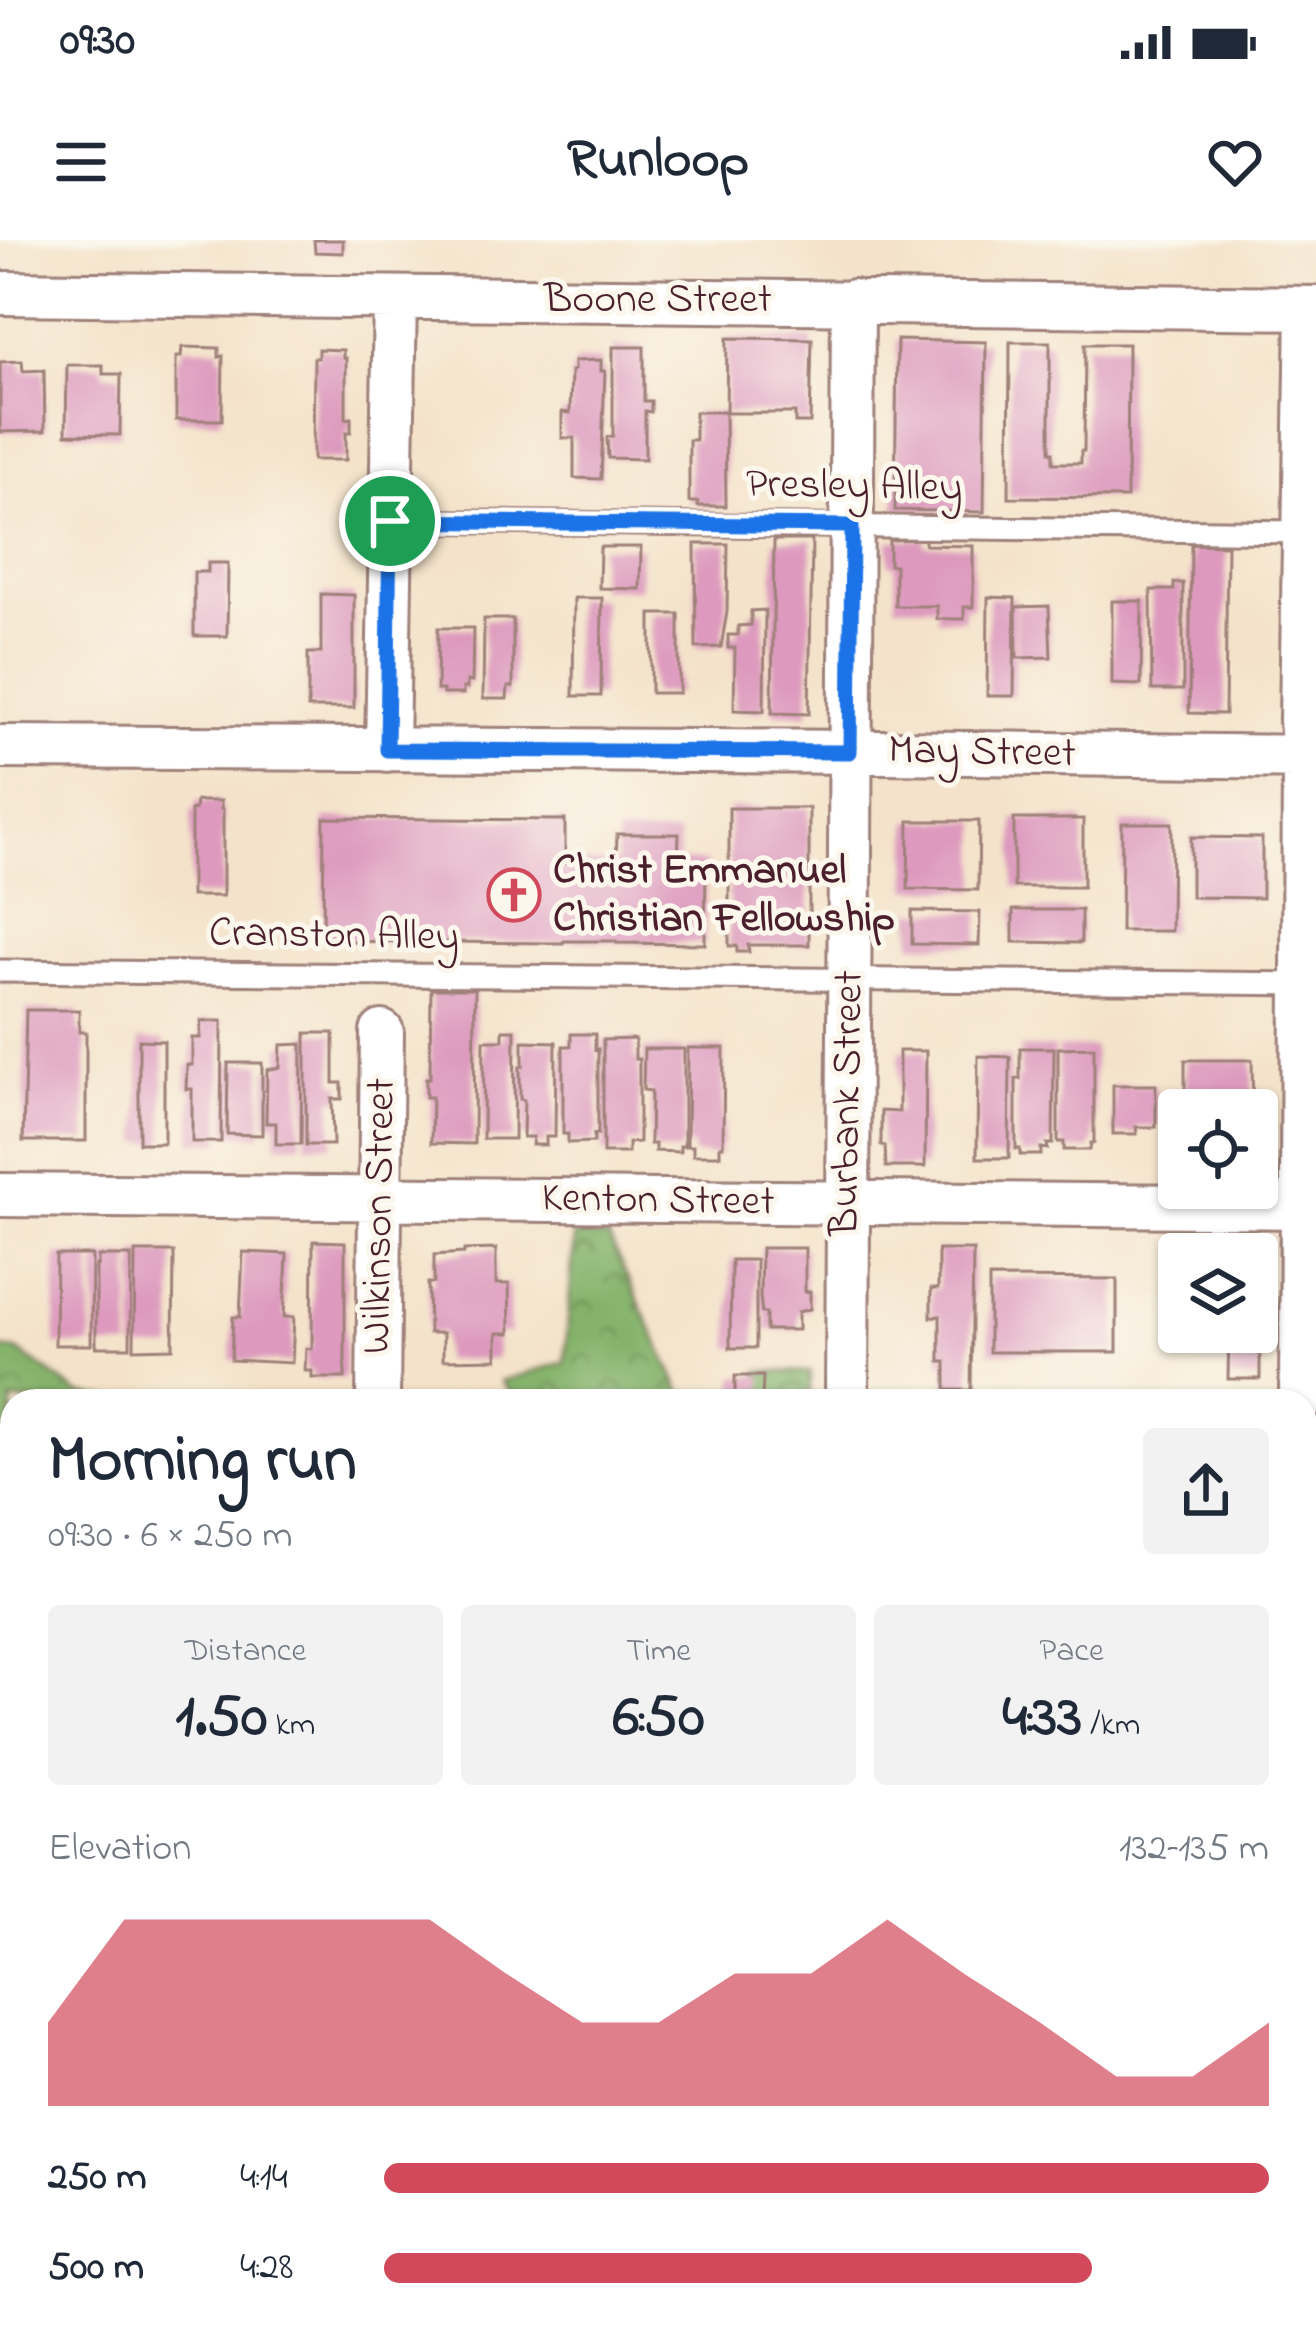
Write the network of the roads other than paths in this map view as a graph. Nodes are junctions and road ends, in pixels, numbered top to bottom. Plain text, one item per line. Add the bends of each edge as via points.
1 (0, 293) edge
2 (395, 298) junction
3 (853, 302) junction
4 (1312, 308) edge
5 (390, 521) junction
6 (852, 526) junction
7 (1310, 532) edge
8 (0, 747) edge
9 (387, 750) junction
10 (850, 752) junction
11 (1310, 758) edge
12 (0, 971) edge
13 (849, 979) junction
14 (1310, 984) edge
15 (382, 1032) dead end
16 (0, 1195) edge
17 (380, 1198) junction
18 (847, 1202) junction
19 (1309, 1207) edge
20 (378, 1389) edge
21 (847, 1389) edge
22 (1301, 1389) edge

1 - 2 street, Boone Street
2 - 3 street, Boone Street
2 - 5 street
3 - 4 street, Boone Street
3 - 6 street, Burbank Street
4 - 7 street
5 - 6 lane, Presley Alley
5 - 9 street
6 - 7 lane, Presley Alley
6 - 10 street, Burbank Street
7 - 11 street via 1300,720
8 - 9 street, May Street
9 - 10 street, May Street
10 - 11 street, May Street
10 - 13 street, Burbank Street
11 - 14 street
12 - 13 lane, Cranston Alley
13 - 14 lane, Cranston Alley
13 - 18 street, Burbank Street
14 - 19 street
15 - 17 street, Wilkinson Street
16 - 17 street, Kenton Street
17 - 18 street, Kenton Street
17 - 20 street, Wilkinson Street
18 - 19 street, Kenton Street
18 - 21 street, Burbank Street
19 - 22 street

